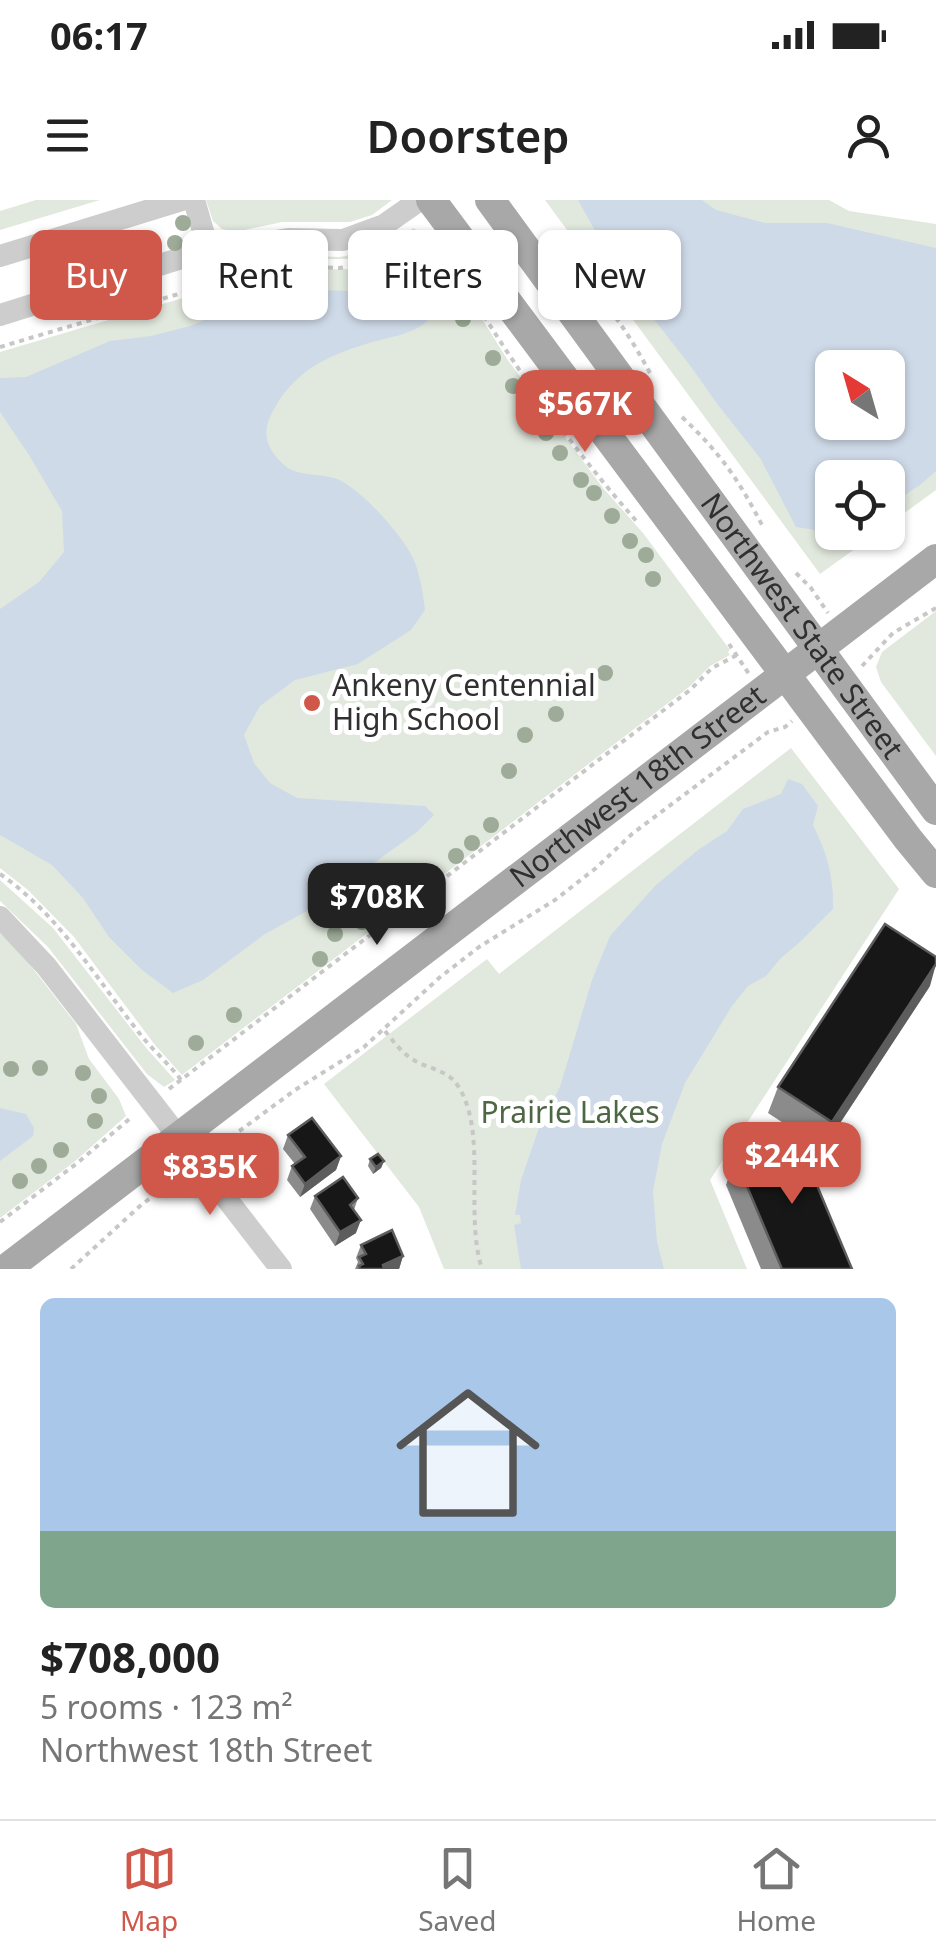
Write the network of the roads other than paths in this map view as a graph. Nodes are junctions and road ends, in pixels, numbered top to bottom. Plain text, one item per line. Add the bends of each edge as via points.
1 (182, 200) edge
2 (194, 200) edge
3 (420, 200) edge
4 (431, 200) edge
5 (490, 200) edge
6 (203, 230) edge
7 (328, 239) edge
8 (0, 256) edge
9 (182, 258) edge
10 (0, 315) edge
11 (936, 560) edge
12 (829, 642) junction
13 (774, 684) junction
14 (936, 810) edge
15 (936, 873) edge
16 (0, 917) edge
17 (179, 1136) junction
18 (6, 1269) edge
19 (281, 1269) edge

1 - 8 street
2 - 6 street
3 - 7 street via 384,225
4 - 13 main road, Northwest State Street
5 - 12 main road, Northwest State Street
9 - 10 street
11 - 12 main road, Northwest 18th Street
12 - 13 main road, Northwest 18th Street
12 - 14 main road, Northwest State Street
13 - 15 main road, Northwest State Street
13 - 17 main road, Northwest 18th Street
16 - 17 street
17 - 18 main road, Northwest 18th Street
17 - 19 street

